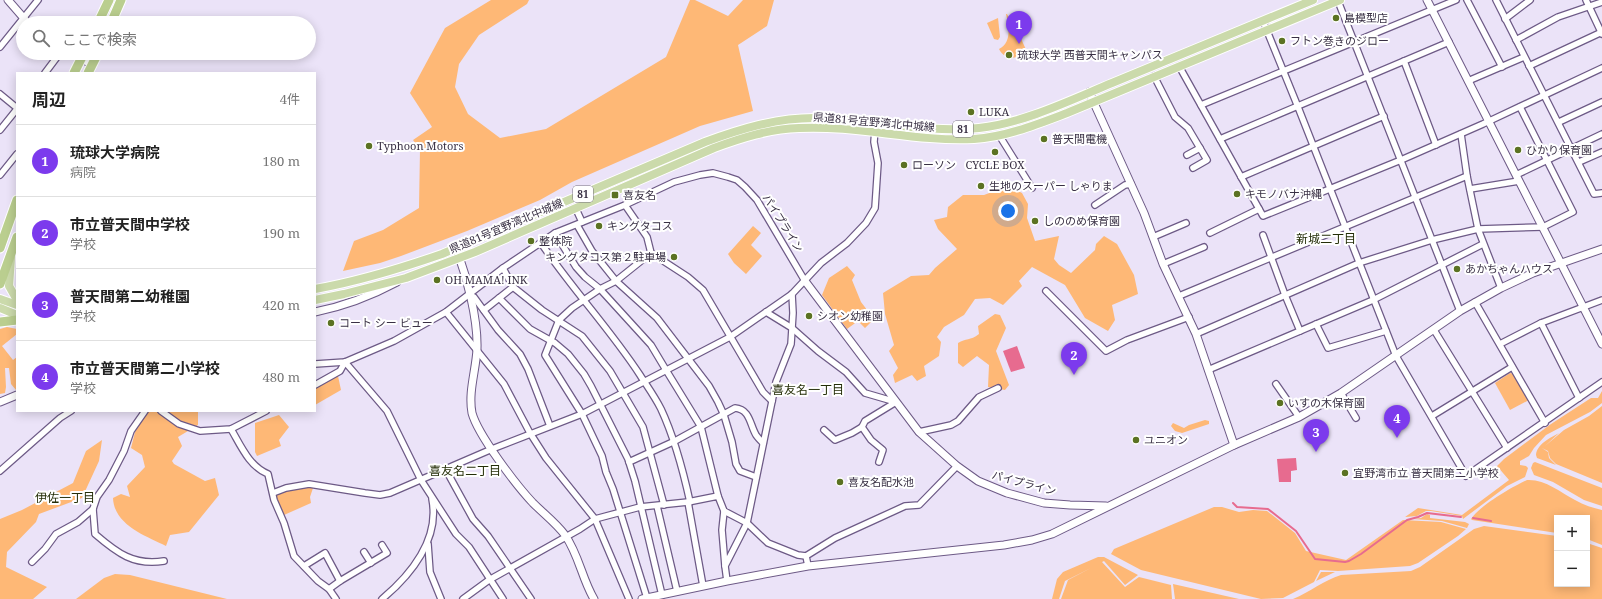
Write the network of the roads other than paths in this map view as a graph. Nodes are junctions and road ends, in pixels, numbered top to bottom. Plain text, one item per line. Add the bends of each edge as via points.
1 (8, 0) edge
2 (38, 0) edge
3 (108, 0) edge
4 (121, 0) edge
5 (1313, 0) edge
6 (1339, 0) edge
7 (1427, 0) edge
8 (1456, 0) edge
9 (1467, 0) edge
10 (1496, 0) edge
11 (1530, 0) edge
12 (1586, 0) edge
13 (1602, 2) edge
14 (1590, 7) junction
15 (1432, 10) junction
16 (22, 16) edge
17 (29, 16) edge
18 (101, 16) edge
19 (114, 16) edge
20 (1505, 18) junction
21 (1263, 21) junction
22 (16, 31) edge
23 (1267, 31) junction
24 (1602, 32) edge
25 (1516, 40) junction
26 (1355, 42) junction
27 (1449, 42) junction
28 (0, 47) edge
29 (1524, 57) junction
30 (55, 60) edge
31 (80, 60) edge
32 (87, 60) edge
33 (94, 60) edge
34 (1404, 61) junction
35 (92, 64) junction
36 (1179, 66) junction
37 (1502, 66) junction
38 (1529, 66) junction
39 (1602, 68) edge
40 (46, 72) edge
41 (74, 72) edge
42 (88, 72) edge
43 (1284, 72) junction
44 (1154, 76) junction
45 (1369, 77) junction
46 (1468, 81) junction
47 (1089, 92) junction
48 (0, 94) edge
49 (1545, 95) junction
50 (1093, 102) junction
51 (1602, 102) edge
52 (1201, 105) junction
53 (16, 107) edge
54 (1298, 107) junction
55 (1520, 107) junction
56 (16, 109) edge
57 (1384, 116) junction
58 (1489, 122) junction
59 (1559, 122) junction
60 (876, 123) junction
61 (0, 130) edge
62 (875, 132) junction
63 (1461, 134) junction
64 (1602, 134) edge
65 (999, 135) junction
66 (1220, 139) junction
67 (1436, 145) junction
68 (1314, 147) junction
69 (1200, 148) junction
70 (1573, 149) junction
71 (1602, 152) edge
72 (16, 155) edge
73 (1187, 155) dead end
74 (1401, 160) junction
75 (1547, 161) junction
76 (1579, 162) junction
77 (1192, 168) dead end
78 (0, 175) edge
79 (1467, 176) junction
80 (1241, 177) junction
81 (1518, 178) junction
82 (1131, 184) junction
83 (1032, 188) dead end
84 (1330, 189) junction
85 (1470, 189) junction
86 (1602, 193) edge
87 (1415, 197) junction
88 (16, 203) edge
89 (625, 205) junction
90 (1095, 205) dead end
91 (576, 208) junction
92 (1259, 209) junction
93 (1186, 223) dead end
94 (580, 224) junction
95 (1543, 227) junction
96 (1345, 228) junction
97 (1478, 229) junction
98 (1210, 233) dead end
99 (555, 234) junction
100 (1263, 235) dead end
101 (1153, 237) junction
102 (16, 239) edge
103 (1432, 240) junction
104 (541, 244) junction
105 (1483, 244) junction
106 (1204, 247) dead end
107 (0, 248) edge
108 (456, 248) junction
109 (1602, 249) edge
110 (11, 251) junction
111 (652, 253) junction
112 (460, 257) junction
113 (1272, 258) junction
114 (1359, 263) junction
115 (1561, 263) junction
116 (1163, 264) junction
117 (1442, 265) junction
118 (503, 268) junction
119 (406, 278) junction
120 (616, 281) junction
121 (805, 281) junction
122 (0, 284) edge
123 (342, 284) junction
124 (513, 288) junction
125 (1501, 288) junction
126 (316, 289) edge
127 (600, 289) junction
128 (1046, 291) dead end
129 (344, 294) junction
130 (792, 294) junction
131 (469, 295) junction
132 (1179, 296) junction
133 (1285, 296) junction
134 (16, 298) edge
135 (499, 298) junction
136 (0, 299) edge
137 (316, 300) edge
138 (584, 300) junction
139 (1373, 300) junction
140 (1602, 300) edge
141 (1475, 302) junction
142 (16, 305) edge
143 (1583, 306) junction
144 (0, 308) edge
145 (333, 308) junction
146 (484, 310) junction
147 (1460, 311) junction
148 (316, 312) edge
149 (446, 312) junction
150 (766, 312) junction
151 (16, 314) edge
152 (1189, 317) junction
153 (16, 320) edge
154 (559, 320) junction
155 (0, 322) edge
156 (1541, 323) junction
157 (1316, 324) junction
158 (792, 328) junction
159 (1434, 330) junction
160 (1300, 331) junction
161 (1386, 331) junction
162 (1196, 334) junction
163 (730, 337) junction
164 (551, 342) junction
165 (1500, 344) junction
166 (1602, 344) edge
167 (477, 351) junction
168 (1396, 356) junction
169 (687, 358) junction
170 (345, 362) junction
171 (316, 364) edge
172 (1512, 367) junction
173 (666, 370) junction
174 (1208, 370) junction
175 (644, 382) junction
176 (1602, 382) edge
177 (316, 384) edge
178 (1276, 384) dead end
179 (998, 388) dead end
180 (1472, 392) junction
181 (622, 393) junction
182 (1341, 393) junction
183 (16, 395) edge
184 (1579, 398) junction
185 (772, 401) junction
186 (0, 402) edge
187 (896, 402) junction
188 (600, 404) junction
189 (69, 412) edge
190 (144, 412) edge
191 (162, 412) edge
192 (264, 412) edge
193 (582, 414) junction
194 (724, 415) junction
195 (1432, 416) junction
196 (1299, 417) junction
197 (1356, 418) dead end
198 (1545, 423) junction
199 (550, 426) junction
200 (701, 427) junction
201 (862, 427) junction
202 (231, 429) junction
203 (824, 430) dead end
204 (919, 432) junction
205 (530, 433) junction
206 (674, 441) junction
207 (763, 443) junction
208 (1234, 445) junction
209 (492, 448) junction
210 (1506, 448) junction
211 (651, 453) junction
212 (629, 462) junction
213 (879, 462) dead end
214 (956, 466) junction
215 (446, 470) junction
216 (0, 471) edge
217 (756, 476) junction
218 (421, 480) junction
219 (273, 493) junction
220 (431, 495) junction
221 (718, 496) junction
222 (689, 502) junction
223 (664, 505) junction
224 (657, 506) junction
225 (1109, 506) junction
226 (640, 507) junction
227 (93, 509) junction
228 (724, 511) junction
229 (619, 512) junction
230 (595, 519) junction
231 (747, 523) junction
232 (566, 537) junction
233 (428, 543) junction
234 (382, 545) dead end
235 (364, 552) dead end
236 (806, 556) junction
237 (164, 561) dead end
238 (32, 562) dead end
239 (371, 563) junction
240 (304, 566) junction
241 (725, 566) junction
242 (808, 566) junction
243 (510, 568) junction
244 (489, 580) junction
245 (340, 581) junction
246 (727, 581) junction
247 (703, 586) junction
248 (329, 589) junction
249 (677, 592) junction
250 (662, 595) junction
251 (645, 598) edge
252 (336, 599) edge
253 (382, 599) edge
254 (441, 599) edge
255 (463, 599) edge
256 (502, 599) edge
257 (531, 599) edge
258 (594, 599) edge
259 (629, 599) edge

1 - 16 street
2 - 17 street
3 - 18 highway
4 - 19 highway
5 - 21 main road, 県道81号宜野湾北中城線 / 81
6 - 23 main road, 県道81号宜野湾北中城線 / 81
6 - 26 street
7 - 15 street
8 - 15 street
9 - 37 street
10 - 20 street
11 - 20 street
12 - 14 street
13 - 14 street
14 - 24 street
14 - 25 street via 1558,17
15 - 26 street
15 - 27 street
20 - 25 street
21 - 23 street
21 - 47 main road, 県道81号宜野湾北中城線 / 81
22 - 28 street
23 - 36 main road, 県道81号宜野湾北中城線 / 81
23 - 43 street
24 - 38 street
25 - 29 street
26 - 43 street
26 - 45 street
27 - 34 street
27 - 46 street
29 - 37 street
29 - 38 street
30 - 40 street
31 - 41 highway
32 - 35 street
33 - 35 highway
34 - 45 street
34 - 67 street
35 - 42 highway
36 - 44 main road, 県道81号宜野湾北中城線 / 81
36 - 52 street
37 - 46 street
38 - 49 street
39 - 49 street
43 - 52 street
43 - 54 street
44 - 50 main road, 県道81号宜野湾北中城線 / 81
44 - 69 street via 1175,117 1188,128
45 - 54 street
45 - 57 street
46 - 58 street
47 - 50 street
47 - 60 main road, 県道81号宜野湾北中城線 / 81 via 1006,123 979,128 935,129
48 - 53 street
49 - 55 street
49 - 59 street
50 - 65 main road, 県道81号宜野湾北中城線 / 81 via 1039,124
50 - 82 street
51 - 59 street
52 - 66 street
54 - 66 street
54 - 68 street
55 - 58 street
55 - 75 street
56 - 61 street
57 - 68 street
57 - 74 street
58 - 63 street
58 - 81 street
59 - 70 street
60 - 62 street
60 - 108 main road, 県道81号宜野湾北中城線 / 81 via 830,118 795,119 734,132
62 - 65 main road, 県道81号宜野湾北中城線 / 81 via 946,139
62 - 91 main road, 県道81号宜野湾北中城線 / 81 via 829,128 764,132 714,148
62 - 121 street via 878,163 875,208 866,223
63 - 67 street
63 - 79 street
64 - 70 street
65 - 83 street
66 - 80 street
67 - 74 street
68 - 80 street
68 - 84 street
69 - 73 street
69 - 77 street via 1207,160
70 - 75 street
70 - 76 street
71 - 76 street
72 - 78 street
74 - 84 street
74 - 87 street
75 - 81 street
75 - 95 street via 1574,212
76 - 86 street via 1594,194
79 - 85 street
79 - 87 street
80 - 92 street
81 - 85 street
81 - 95 street
82 - 90 street via 1125,185
82 - 101 street
84 - 92 street via 1263,216
84 - 96 street
85 - 97 street
87 - 96 street
87 - 103 street
88 - 107 highway
89 - 94 street, パイプライン
89 - 111 street via 647,237
89 - 121 street, パイプライン via 674,182 700,175 713,173 737,180 757,200
91 - 94 street
91 - 112 main road, 県道81号宜野湾北中城線 / 81
92 - 98 street
93 - 101 street
94 - 99 street, パイプライン
94 - 120 street via 592,251
95 - 97 street
95 - 115 street
96 - 113 street
96 - 114 street
97 - 103 street
97 - 105 street
99 - 104 street, パイプライン
99 - 127 street via 585,278
100 - 113 street
101 - 116 street
102 - 110 highway
103 - 114 street
103 - 117 street
104 - 118 street, パイプライン
104 - 138 street
105 - 117 street
105 - 125 street
106 - 116 street
108 - 112 street
108 - 123 main road, 県道81号宜野湾北中城線 / 81 via 402,268
109 - 115 street
110 - 122 highway
110 - 134 main road via 9,286
111 - 120 street
111 - 163 street via 703,290
112 - 119 main road, 県道81号宜野湾北中城線 / 81
112 - 131 street
113 - 132 street
113 - 133 street
114 - 133 street
114 - 139 street
115 - 125 street
115 - 143 street
116 - 132 street
117 - 139 street
117 - 147 street
118 - 124 street
118 - 131 street, パイプライン
119 - 129 main road, 県道81号宜野湾北中城線 / 81
119 - 145 street via 377,293
120 - 127 street
120 - 169 street via 658,318
121 - 130 street
121 - 187 street, パイプライン
123 - 126 main road, 県道81号宜野湾北中城線 / 81
123 - 129 street
124 - 135 street
124 - 154 street
125 - 141 street
127 - 138 street
127 - 173 street via 650,345
128 - 152 street via 1106,351 1127,340
129 - 137 main road, 県道81号宜野湾北中城線 / 81
129 - 145 street via 341,303
130 - 150 street
130 - 158 street
131 - 146 street via 474,297
131 - 149 street, パイプライン
131 - 167 street
132 - 152 street
133 - 160 street
133 - 162 street
135 - 146 street
135 - 164 street via 530,329
136 - 142 main road
138 - 154 street
138 - 175 street
139 - 157 street
139 - 161 street
140 - 143 street
141 - 147 street
141 - 165 street
143 - 156 street
143 - 166 street
144 - 151 main road
145 - 148 street
146 - 199 street via 520,354
147 - 159 street
149 - 167 street
149 - 170 street, パイプライン via 394,340
150 - 158 street
150 - 163 street
152 - 162 street
153 - 155 highway
154 - 164 street
154 - 181 street via 582,336 610,371
156 - 165 street
156 - 184 street
157 - 160 street
157 - 161 street via 1328,348
158 - 185 street via 791,344 776,382
158 - 187 street via 846,372 866,393
159 - 168 street
159 - 180 street
160 - 174 street
161 - 168 street
162 - 174 street
163 - 169 street
163 - 185 street via 763,392
164 - 188 street via 568,354 580,369
164 - 193 street via 546,355
165 - 172 street
167 - 205 street via 504,384
167 - 209 street via 472,411 478,428
168 - 182 street
168 - 195 street
169 - 173 street
169 - 194 street via 709,386
170 - 171 street, パイプライン
170 - 177 street via 340,371
170 - 218 street via 386,412
172 - 180 street
172 - 198 street
173 - 175 street
173 - 200 street
174 - 208 street
175 - 181 street
175 - 206 street via 660,408
176 - 184 street
178 - 196 street
179 - 204 street via 979,398 958,421
180 - 195 street
180 - 210 street
181 - 188 street
181 - 211 street via 643,427
182 - 196 street
182 - 197 street
183 - 186 street
184 - 198 street
185 - 207 street
187 - 201 street via 865,421
187 - 204 street, パイプライン
188 - 193 street
188 - 212 street
189 - 216 street
190 - 227 street via 131,431
191 - 202 street via 179,424 200,431
192 - 202 street
193 - 199 street
193 - 229 street via 602,456
194 - 200 street
194 - 207 street via 735,408 747,413
194 - 217 street via 736,464 740,471
195 - 210 street via 1466,476
196 - 208 street
198 - 210 street
199 - 205 street
200 - 206 street
200 - 221 street
201 - 203 street via 835,440
201 - 213 street via 871,440 883,450
202 - 219 street via 250,461 268,474
204 - 214 street, パイプライン
205 - 209 street
205 - 230 street via 546,458
206 - 211 street
206 - 222 street
207 - 217 street
208 - 225 street
209 - 215 street
209 - 232 street via 514,481
211 - 212 street
211 - 223 street
212 - 226 street
214 - 225 street, パイプライン via 978,481 1044,502
214 - 236 street via 919,505 905,506 835,538
215 - 218 street
215 - 243 street via 473,519
217 - 231 street
218 - 219 street via 390,493 380,494 309,484
218 - 220 street
219 - 240 street via 294,556
220 - 233 street via 434,507 433,527
220 - 244 street via 456,534 469,547
221 - 222 street
221 - 228 street
222 - 223 street
222 - 247 street
223 - 224 street
224 - 226 street
224 - 249 street
225 - 242 street via 1052,534 1032,540
226 - 229 street
226 - 250 street
227 - 237 street via 95,534 115,551 142,562
227 - 238 street via 78,522 56,534
228 - 231 street
228 - 241 street via 722,530
229 - 230 street
229 - 251 street via 638,566
230 - 232 street
230 - 259 street
231 - 236 street via 768,543
231 - 241 street
232 - 243 street
232 - 258 street
233 - 253 street via 412,568
233 - 254 street via 430,572
234 - 239 street via 387,553
235 - 239 street
236 - 242 street
239 - 245 street
240 - 245 street via 325,553
240 - 248 street via 318,582
241 - 246 street
242 - 246 street
243 - 244 street
243 - 257 street
244 - 255 street
244 - 256 street
245 - 248 street
246 - 247 street
247 - 249 street
248 - 252 street
249 - 250 street
250 - 251 street

